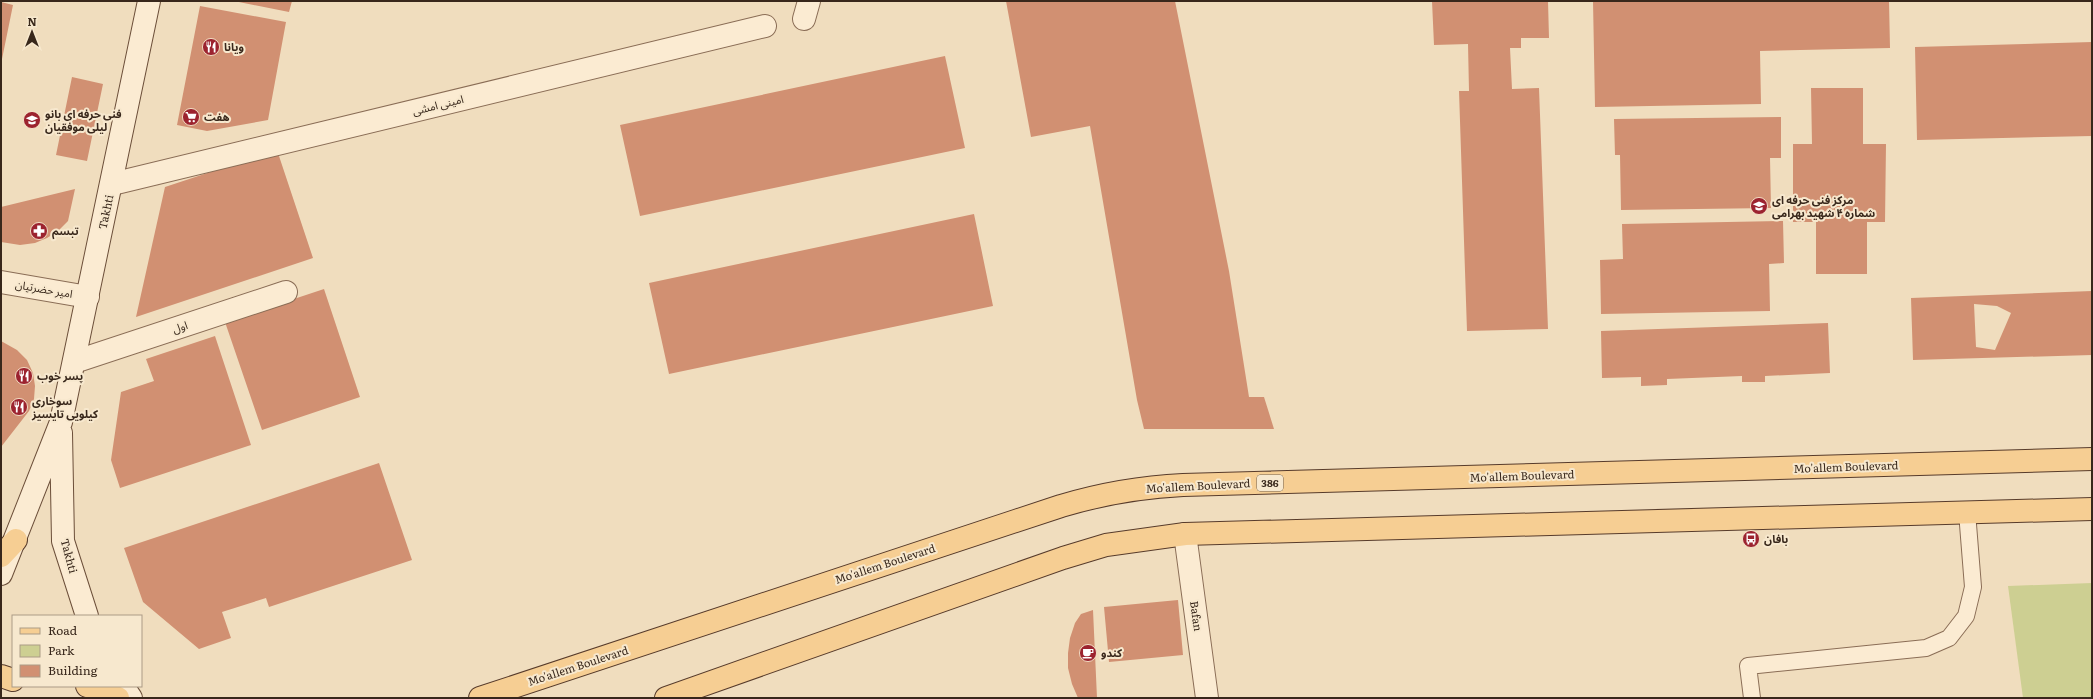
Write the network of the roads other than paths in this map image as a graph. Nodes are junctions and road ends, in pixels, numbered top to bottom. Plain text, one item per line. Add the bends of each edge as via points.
1 (149, 1) edge
2 (765, 26) dead end
3 (112, 184) junction
4 (1, 282) edge
5 (286, 292) dead end
6 (88, 296) junction
7 (74, 362) junction
8 (61, 422) junction
9 (2092, 459) edge
10 (2092, 509) edge
11 (1967, 512) junction
12 (1185, 534) junction
13 (16, 540) junction
14 (1, 556) edge
15 (1, 574) edge
16 (87, 615) edge
17 (1, 676) edge
18 (12, 680) edge
19 (12, 684) edge
20 (91, 687) edge
21 (124, 687) edge
22 (1, 688) edge
23 (118, 698) edge
24 (131, 698) edge
25 (480, 698) edge
26 (666, 698) edge
27 (1207, 698) edge
28 (1752, 698) edge

1 - 3 street, Takhti
2 - 3 street, امینی امشی
3 - 6 street, Takhti
4 - 6 street, امیر حضرتیان
5 - 7 street, اول
6 - 7 street, Takhti
7 - 8 street, Takhti
8 - 13 street, Takhti
8 - 16 street, Takhti via 63,541
9 - 25 main road, Mo'allem Boulevard / 386 via 1183,485 1120,491 1061,506
10 - 11 main road
11 - 12 main road
11 - 28 lane via 1973,587 1966,616 1949,638 1926,648 1748,666
12 - 26 main road via 1106,545 1063,558
12 - 27 street, Bafan
13 - 14 main road
13 - 15 street, Takhti
17 - 18 main road
19 - 22 main road
20 - 23 main road
21 - 24 street

